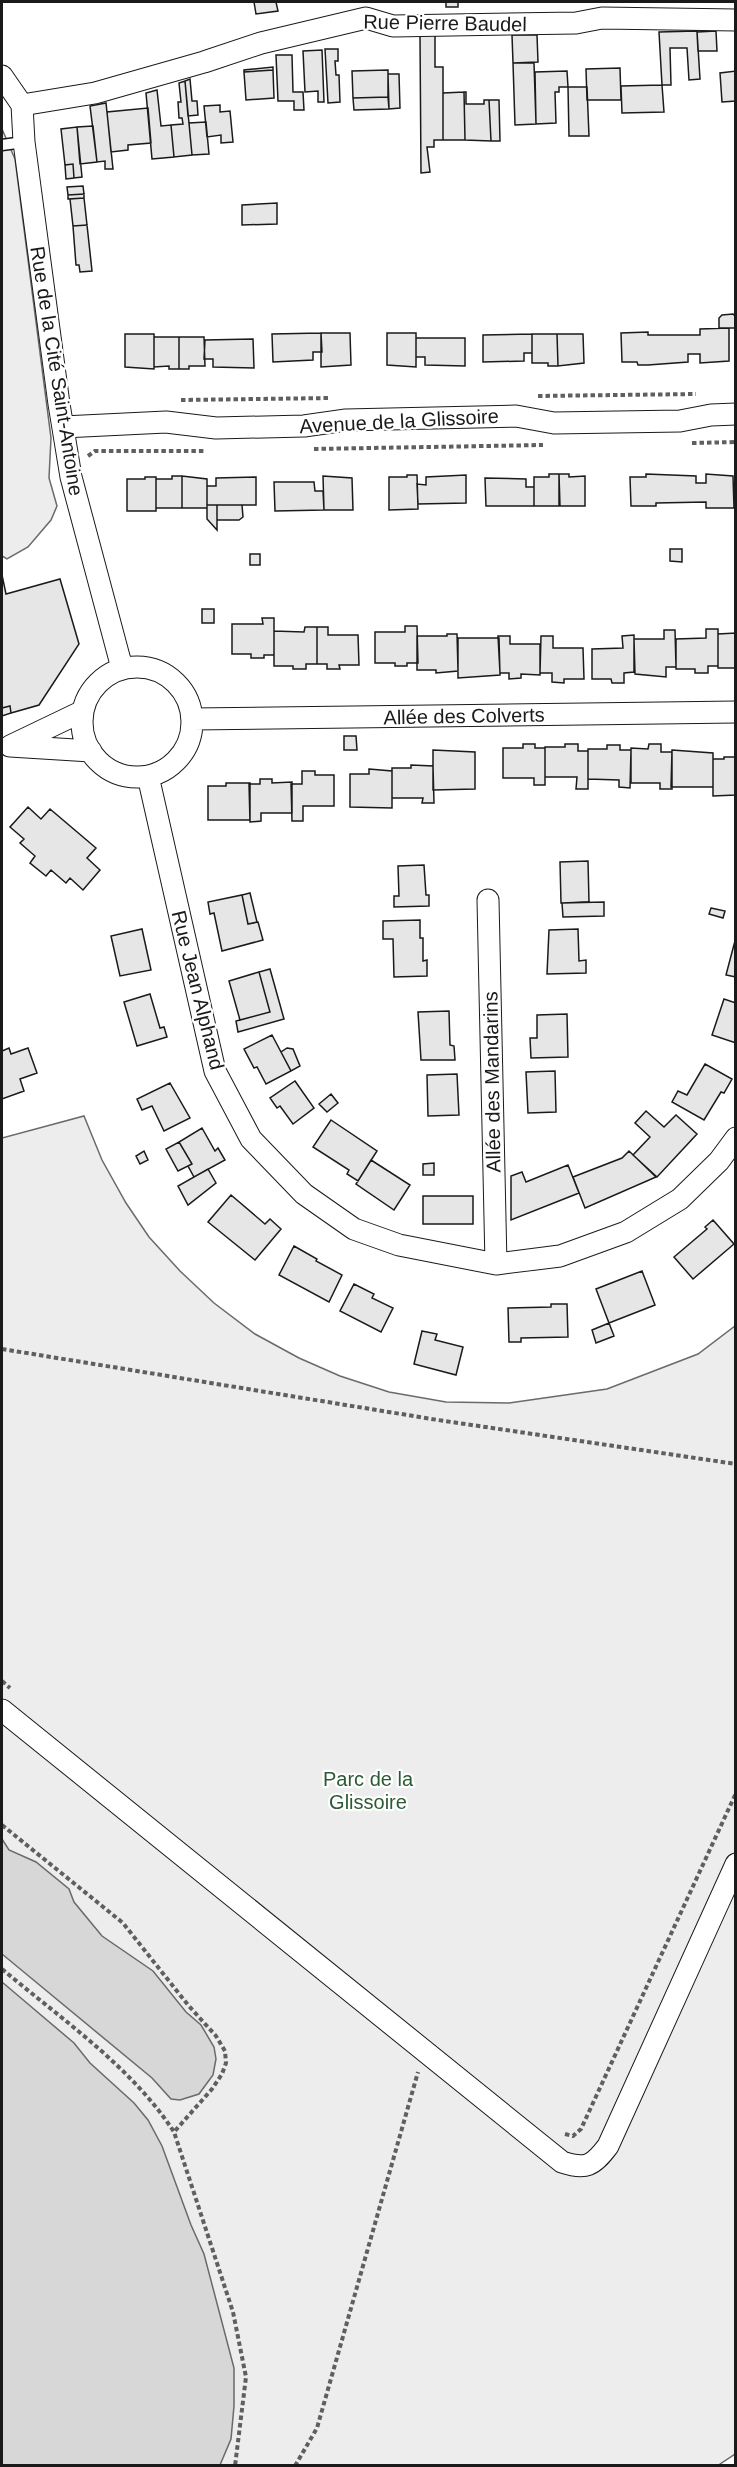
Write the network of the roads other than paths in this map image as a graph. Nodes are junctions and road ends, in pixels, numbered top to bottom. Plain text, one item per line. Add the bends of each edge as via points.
1 (367, 10) edge
2 (735, 20) edge
3 (2, 76) edge
4 (22, 105) junction
5 (24, 142) junction
6 (2, 145) edge
7 (735, 414) edge
8 (63, 427) junction
9 (122, 668) junction
10 (83, 711) junction
11 (735, 712) edge
12 (193, 719) junction
13 (6, 747) edge
14 (90, 751) junction
15 (148, 776) junction
16 (488, 900) dead end
17 (735, 1138) edge
18 (496, 1264) junction
19 (2, 1710) edge
20 (735, 1864) edge

1 - 2 street, Rue Pierre Baudel via 393,26 576,23 602,18
1 - 4 street, Rue Pierre Baudel via 95,93
3 - 4 street
4 - 5 street, Rue de la Cité Saint-Antoine
5 - 6 lane
5 - 8 street, Rue de la Cité Saint-Antoine
7 - 8 street, Avenue de la Glissoire via 680,421 554,423 516,416 345,420 293,427 216,428 166,423
8 - 9 street, Rue de la Cité Saint-Antoine via 71,477
9 - 10 street via 104,677 90,692
9 - 12 street via 147,667 170,676 186,695
10 - 13 street
10 - 14 street via 83,731
11 - 12 street, Allée des Colverts
12 - 15 street via 190,739 181,756 166,769
13 - 14 street
14 - 15 street via 116,772
15 - 18 street, Rue Jean Alphand via 215,1071 251,1138 304,1194 354,1229 399,1245
16 - 18 street, Allée des Mandarins
17 - 18 street, Rue Jean Alphand via 719,1161 680,1199 627,1232 560,1256
19 - 20 street via 562,2162 576,2167 597,2161 608,2146

